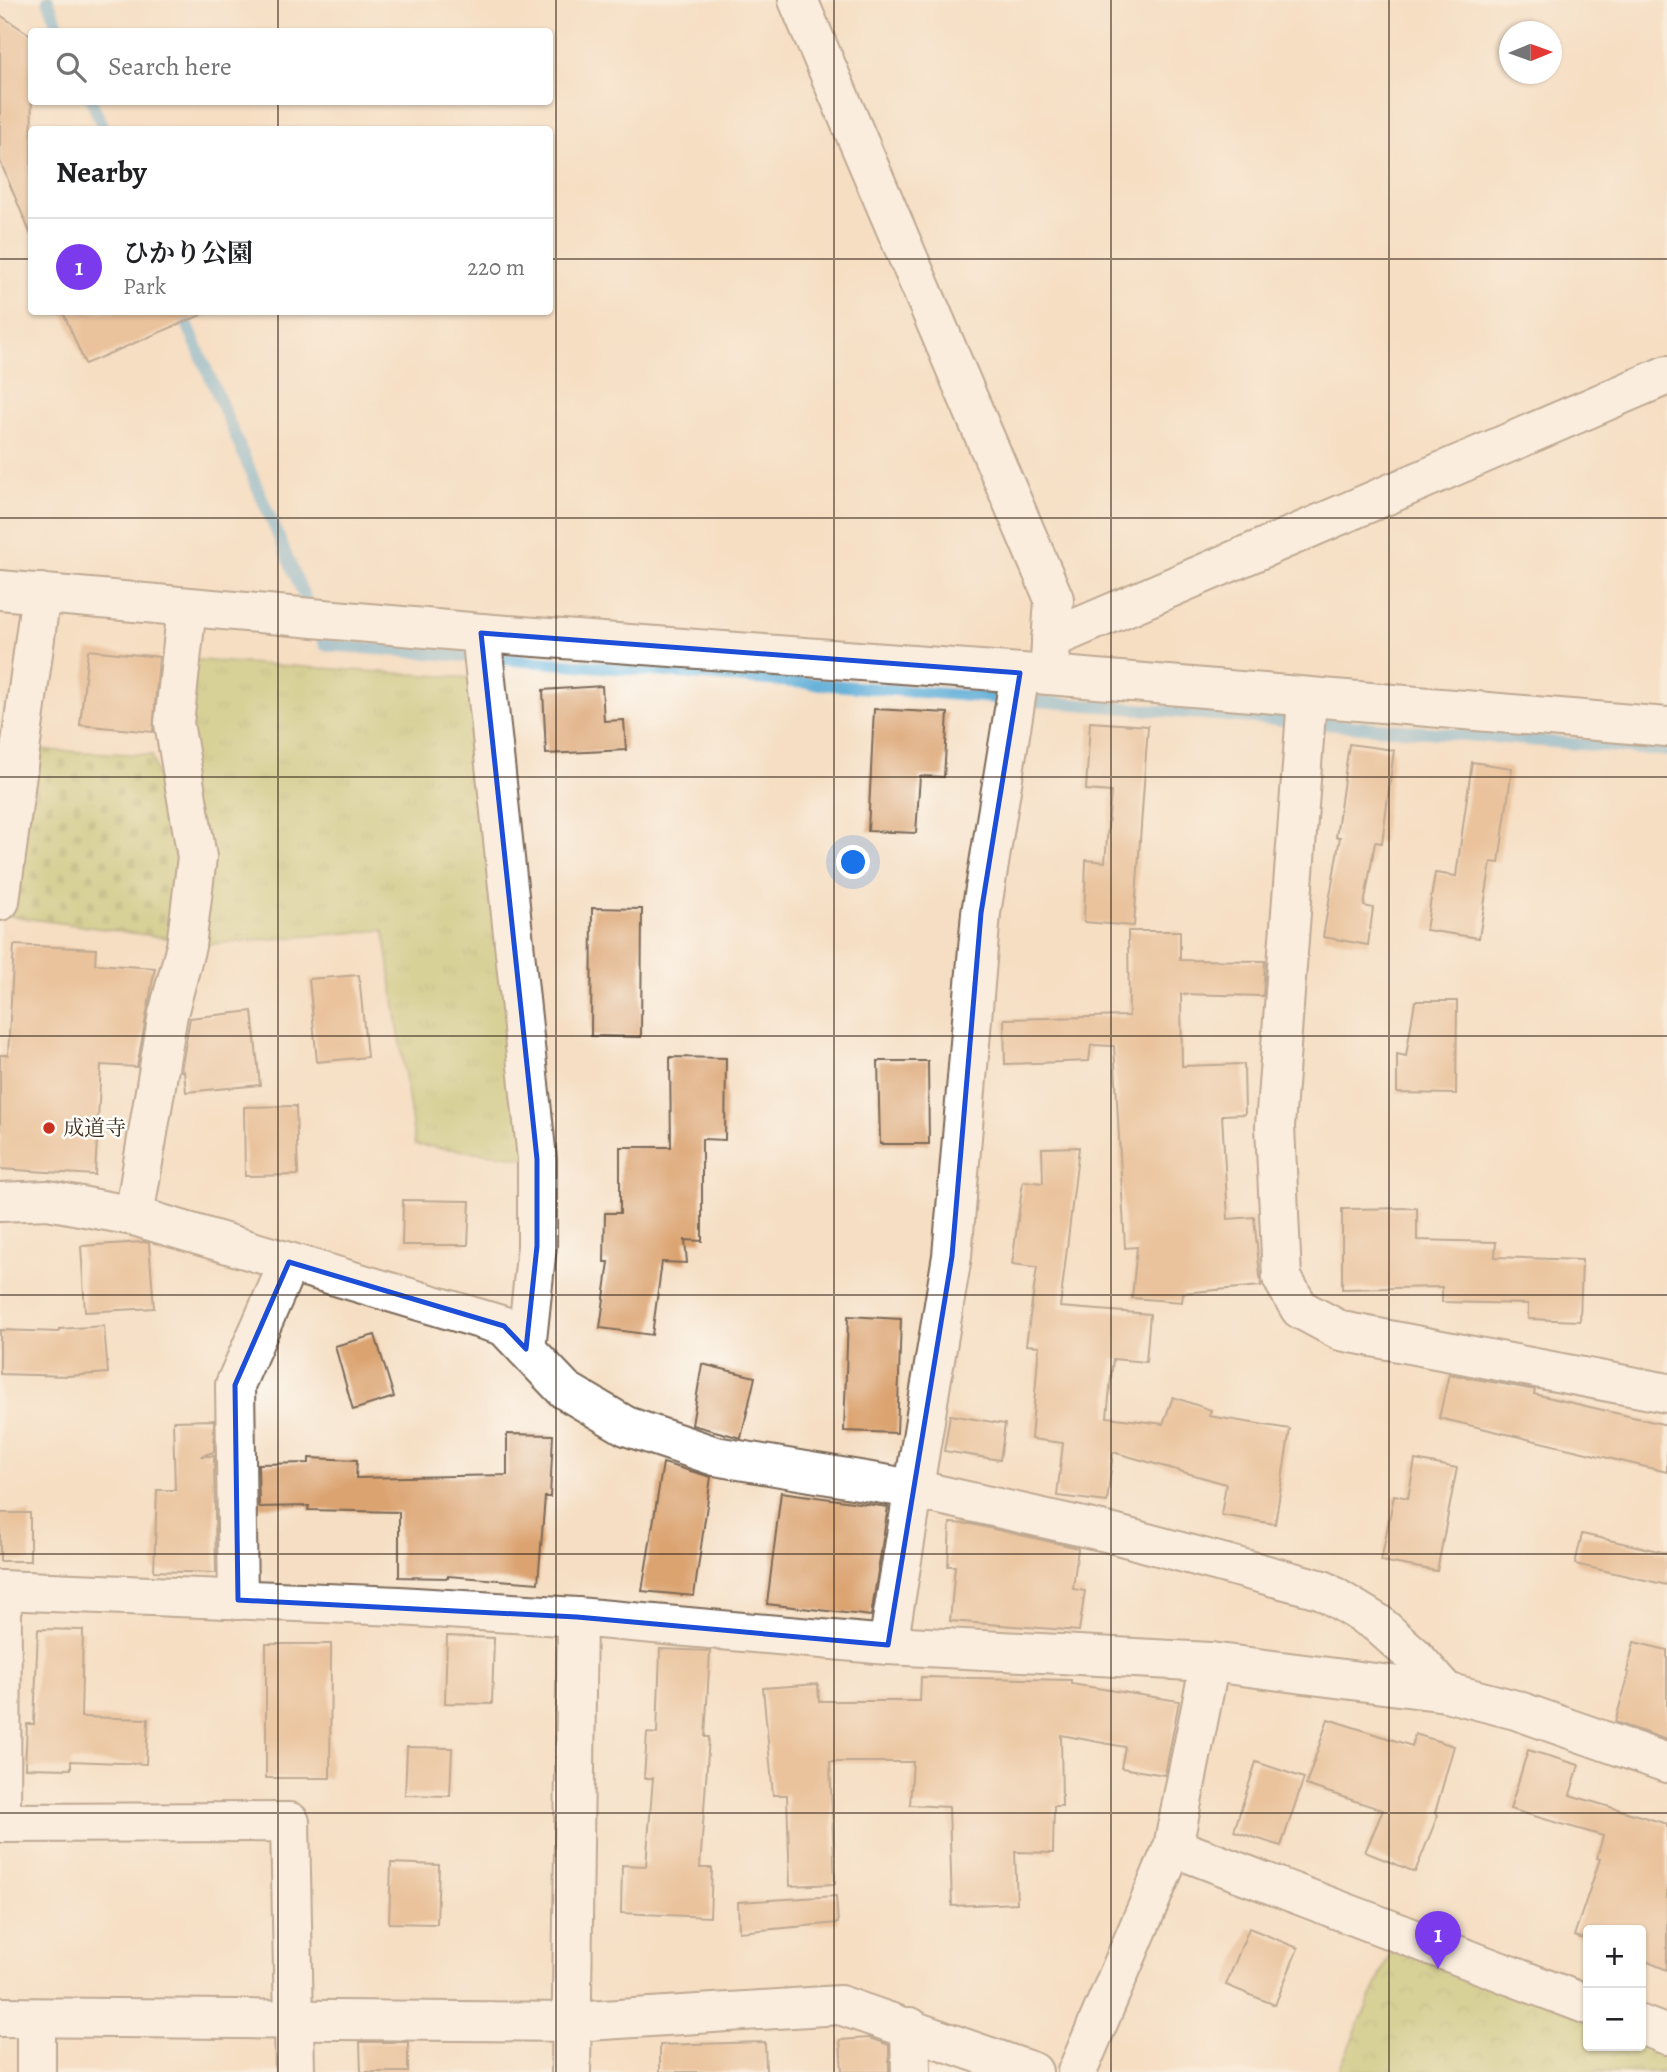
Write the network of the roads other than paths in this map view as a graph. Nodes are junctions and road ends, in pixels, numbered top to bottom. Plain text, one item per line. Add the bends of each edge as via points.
1 (798, 0) edge
2 (1667, 375) edge
3 (0, 590) edge
4 (41, 593) junction
5 (187, 607) junction
6 (481, 633) junction
7 (1040, 662) junction
8 (1307, 699) junction
9 (1667, 727) edge
10 (0, 901) edge
11 (0, 1202) edge
12 (134, 1216) junction
13 (289, 1262) junction
14 (526, 1349) junction
15 (1667, 1392) edge
16 (913, 1489) junction
17 (1, 1590) edge
18 (238, 1600) junction
19 (577, 1617) junction
20 (888, 1645) junction
21 (1210, 1662) junction
22 (1446, 1692) junction
23 (1667, 1763) edge
24 (1, 1823) edge
25 (1173, 1847) junction
26 (1583, 2003) edge
27 (18, 2018) edge
28 (294, 2022) junction
29 (572, 2022) junction
30 (910, 2027) junction
31 (1646, 2027) edge
32 (1667, 2035) edge
33 (36, 2072) edge
34 (295, 2072) edge
35 (571, 2072) edge
36 (911, 2072) edge
37 (1033, 2072) edge
38 (1077, 2072) edge

1 - 7 street via 1054,599
2 - 7 street
3 - 4 street
4 - 5 street
4 - 10 street
5 - 6 street
5 - 12 street via 174,723 197,857 186,946 168,1014
6 - 7 street
6 - 14 street via 537,1159 537,1246
7 - 8 street
7 - 16 street via 981,912 952,1256
8 - 9 street
8 - 15 street via 1275,1125 1282,1278 1300,1309 1341,1331
11 - 12 street via 48,1200
12 - 13 street
13 - 14 street via 503,1326
13 - 18 street via 234,1385
14 - 16 street via 565,1390 626,1426 715,1456
16 - 20 street
16 - 22 street via 1106,1532 1323,1590 1377,1623
17 - 18 street
17 - 24 street
18 - 19 street
19 - 20 street
19 - 29 street
20 - 21 street
21 - 22 street
21 - 25 street
22 - 23 street via 1516,1710
24 - 28 street via 290,1822
25 - 26 street
25 - 38 street
27 - 28 street
27 - 33 street
28 - 29 street
28 - 34 street
29 - 30 street via 840,2006
29 - 35 street
30 - 36 street
30 - 37 street
31 - 32 street

